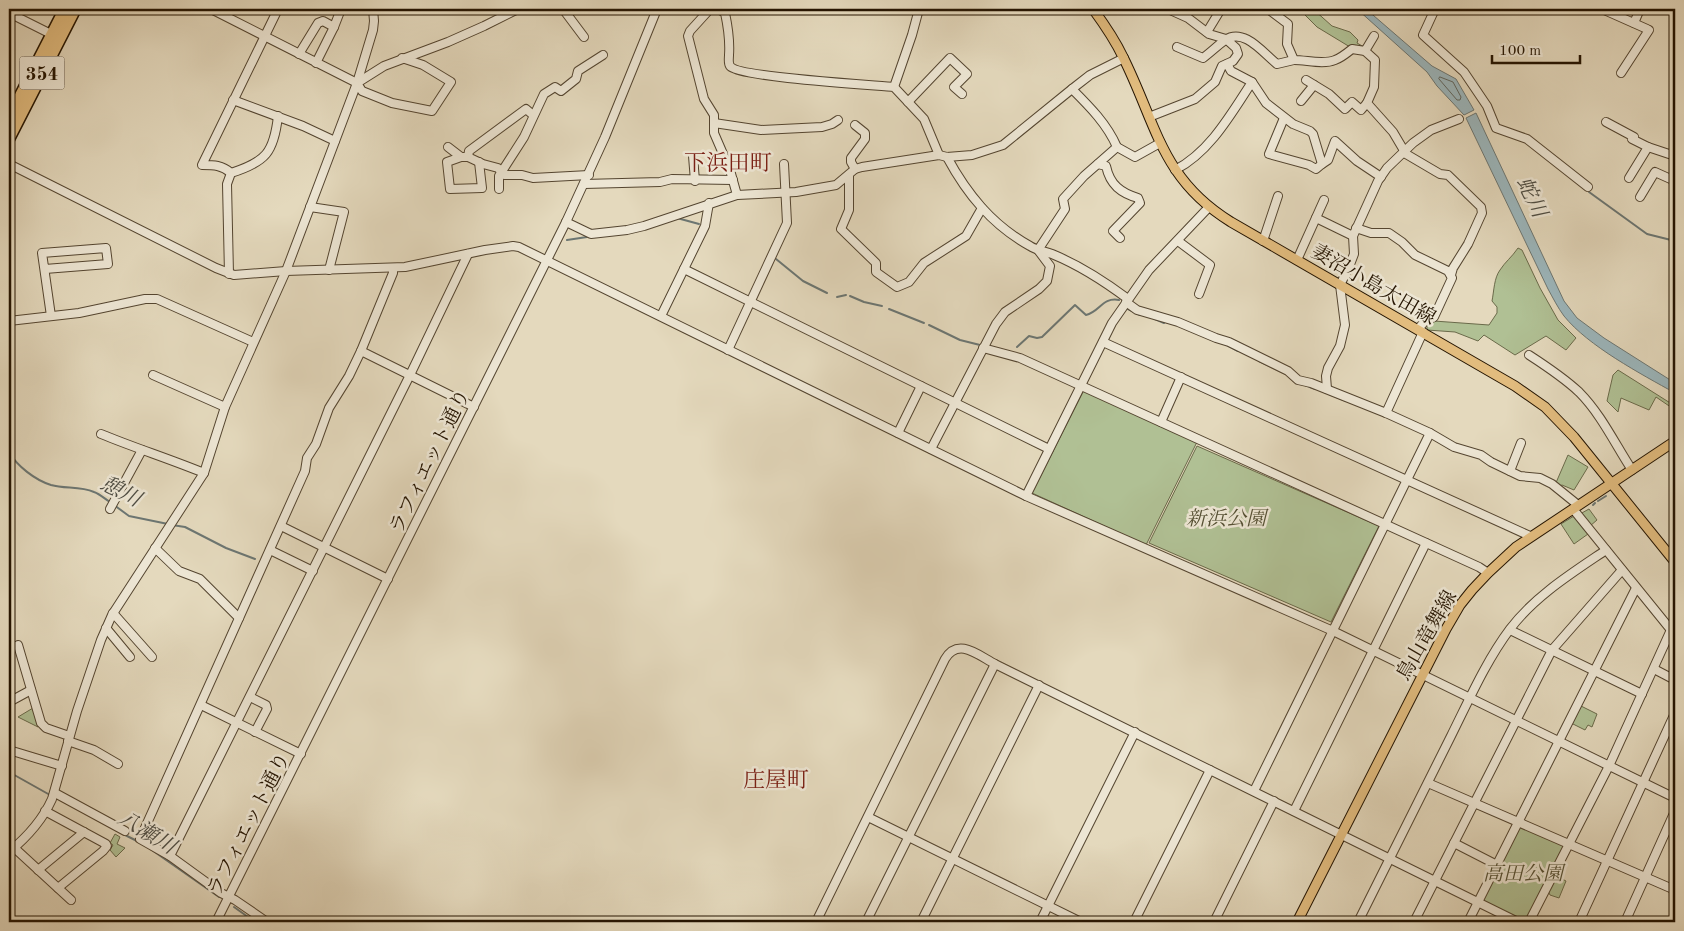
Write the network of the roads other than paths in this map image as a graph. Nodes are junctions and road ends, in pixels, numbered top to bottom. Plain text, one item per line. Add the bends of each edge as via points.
1 (65, 9) edge
2 (75, 9) edge
3 (211, 9) edge
4 (278, 9) edge
5 (341, 9) edge
6 (373, 9) edge
7 (518, 9) edge
8 (563, 9) edge
9 (657, 9) edge
10 (710, 9) edge
11 (721, 9) edge
12 (765, 9) edge
13 (817, 9) edge
14 (919, 9) edge
15 (1093, 9) edge
16 (1170, 9) edge
17 (1221, 9) edge
18 (1268, 9) edge
19 (1435, 9) edge
20 (1602, 9) edge
21 (1640, 9) edge
22 (9, 12) edge
23 (1634, 23) junction
24 (334, 27) junction
25 (1207, 32) junction
26 (52, 34) junction
27 (265, 36) junction
28 (1374, 36) dead end
29 (584, 37) dead end
30 (1226, 40) junction
31 (1177, 47) dead end
32 (1365, 51) junction
33 (299, 54) junction
34 (603, 56) dead end
35 (402, 58) junction
36 (1124, 58) junction
37 (1294, 60) junction
38 (316, 63) junction
39 (1227, 64) junction
40 (1621, 73) dead end
41 (1306, 80) dead end
42 (1252, 82) junction
43 (357, 83) junction
44 (1314, 85) junction
45 (894, 87) junction
46 (1072, 89) junction
47 (962, 94) dead end
48 (233, 100) junction
49 (1301, 100) dead end
50 (908, 102) junction
51 (1367, 103) junction
52 (533, 115) junction
53 (278, 116) junction
54 (1149, 117) junction
55 (9, 118) edge
56 (1284, 118) junction
57 (1459, 118) dead end
58 (838, 120) dead end
59 (1606, 122) dead end
60 (714, 123) junction
61 (855, 125) dead end
62 (9, 138) edge
63 (335, 141) junction
64 (1160, 144) junction
65 (448, 147) dead end
66 (1117, 147) junction
67 (1648, 147) junction
68 (1403, 151) junction
69 (692, 156) dead end
70 (943, 156) junction
71 (1675, 156) edge
72 (465, 157) junction
73 (480, 162) junction
74 (9, 164) edge
75 (784, 164) dead end
76 (1098, 164) junction
77 (1322, 164) junction
78 (1175, 170) junction
79 (502, 172) junction
80 (852, 172) junction
81 (231, 173) junction
82 (588, 175) junction
83 (1381, 177) junction
84 (1630, 178) dead end
85 (733, 180) junction
86 (695, 181) junction
87 (1675, 181) edge
88 (584, 184) junction
89 (1588, 187) dead end
90 (499, 189) dead end
91 (785, 193) junction
92 (737, 195) junction
93 (1278, 196) dead end
94 (1640, 197) dead end
95 (1324, 200) dead end
96 (709, 203) junction
97 (310, 207) junction
98 (1210, 207) junction
99 (982, 208) junction
100 (1316, 218) junction
101 (566, 222) junction
102 (1355, 232) junction
103 (1120, 238) dead end
104 (1178, 241) junction
105 (1264, 241) junction
106 (1038, 250) junction
107 (468, 254) junction
108 (547, 260) junction
109 (1297, 260) junction
110 (45, 268) junction
111 (393, 268) junction
112 (684, 269) junction
113 (330, 270) junction
114 (286, 271) junction
115 (229, 274) junction
116 (1451, 275) junction
117 (1340, 284) junction
118 (1199, 294) dead end
119 (1127, 301) junction
120 (751, 302) junction
121 (51, 316) junction
122 (661, 316) junction
123 (9, 321) edge
124 (1421, 331) junction
125 (254, 342) junction
126 (1103, 342) junction
127 (983, 348) junction
128 (728, 350) junction
129 (361, 352) junction
130 (1529, 355) dead end
131 (153, 375) dead end
132 (410, 375) junction
133 (1181, 377) junction
134 (1081, 385) junction
135 (921, 386) junction
136 (1327, 390) junction
137 (955, 402) junction
138 (225, 407) junction
139 (474, 407) junction
140 (1386, 413) junction
141 (1161, 422) junction
142 (898, 433) junction
143 (1430, 433) junction
144 (101, 434) dead end
145 (1675, 441) edge
146 (1521, 443) dead end
147 (931, 449) junction
148 (1049, 449) junction
149 (142, 450) junction
150 (1632, 470) junction
151 (1510, 471) junction
152 (204, 472) junction
153 (1408, 480) junction
154 (1612, 483) junction
155 (1026, 496) junction
156 (112, 506) dead end
157 (1576, 507) junction
158 (1386, 524) junction
159 (281, 526) junction
160 (1530, 536) junction
161 (1426, 543) junction
162 (325, 546) junction
163 (155, 548) junction
164 (270, 550) junction
165 (1606, 550) junction
166 (1675, 562) edge
167 (1622, 570) junction
168 (313, 571) junction
169 (1488, 573) junction
170 (388, 579) junction
171 (1636, 588) junction
172 (113, 612) junction
173 (239, 618) junction
174 (1675, 622) edge
175 (106, 628) junction
176 (1510, 630) junction
177 (1671, 630) junction
178 (1333, 631) junction
179 (18, 645) dead end
180 (1552, 650) junction
181 (1372, 651) junction
182 (130, 657) dead end
183 (152, 657) dead end
184 (995, 664) junction
185 (1654, 669) junction
186 (1595, 670) junction
187 (1422, 676) junction
188 (1675, 680) edge
189 (1039, 685) junction
190 (31, 690) junction
191 (1642, 694) junction
192 (250, 697) junction
193 (1470, 699) junction
194 (9, 702) edge
195 (200, 705) junction
196 (1675, 712) edge
197 (1516, 721) junction
198 (237, 723) junction
199 (255, 732) junction
200 (1135, 732) junction
201 (69, 739) junction
202 (1559, 742) junction
203 (9, 750) edge
204 (301, 754) junction
205 (118, 764) dead end
206 (62, 766) junction
207 (1609, 766) junction
208 (1210, 770) junction
209 (1644, 782) junction
210 (1428, 783) junction
211 (1254, 791) junction
212 (55, 793) junction
213 (1675, 798) edge
214 (1274, 801) junction
215 (1474, 803) junction
216 (45, 811) junction
217 (1294, 811) junction
218 (1675, 811) edge
219 (868, 817) junction
220 (1518, 822) junction
221 (125, 831) dead end
222 (84, 832) junction
223 (1340, 834) junction
224 (909, 837) junction
225 (1454, 843) junction
226 (1569, 845) junction
227 (10, 847) edge
228 (170, 856) junction
229 (952, 859) junction
230 (1390, 859) junction
231 (1608, 861) junction
232 (1497, 865) junction
233 (38, 870) junction
234 (1645, 877) junction
235 (1435, 881) junction
236 (58, 888) junction
237 (1675, 890) edge
238 (229, 897) junction
239 (71, 900) dead end
240 (1478, 902) junction
241 (1048, 906) junction
242 (216, 922) edge
243 (267, 922) edge
244 (816, 922) edge
245 (866, 922) edge
246 (921, 922) edge
247 (1040, 922) edge
248 (1081, 922) edge
249 (1134, 922) edge
250 (1214, 922) edge
251 (1297, 922) edge
252 (1358, 922) edge
253 (1414, 922) edge
254 (1468, 922) edge
255 (1518, 922) edge
256 (1529, 922) edge
257 (1580, 922) edge
258 (1625, 922) edge

1 - 26 highway, 354
2 - 62 highway, 354
3 - 27 street
4 - 27 street
5 - 24 street
6 - 43 street via 373,30
7 - 35 street
8 - 29 street
9 - 82 street, ラフィエット通り
10 - 60 street via 688,36 704,99 712,110
11 - 45 street via 725,13 730,43 729,62 734,70 763,76
12 - 13 street
14 - 45 street
15 - 36 main road, 妻沼小島太田線
16 - 25 street
17 - 25 street
18 - 37 street via 1288,24 1287,44
19 - 89 street via 1423,35 1464,72 1487,106 1496,128 1527,139
20 - 23 street
21 - 23 street
22 - 26 street
23 - 40 street via 1648,30
24 - 33 street via 323,20 318,22
24 - 38 street
25 - 30 street
26 - 55 highway, 354
27 - 33 street
27 - 48 street
28 - 32 street
30 - 31 street via 1204,58
30 - 37 street via 1234,36 1244,37 1277,64
30 - 39 street via 1238,54
32 - 37 street via 1352,49 1324,63
32 - 51 street via 1375,60 1374,87
33 - 38 street
34 - 52 street via 578,71 576,79 561,91 555,87 544,94
35 - 43 street
35 - 43 street via 423,65 451,82 432,111 362,91
36 - 46 street via 1090,75
36 - 54 main road, 妻沼小島太田線
38 - 43 street
39 - 42 street via 1231,70
39 - 54 street via 1220,68 1215,82 1195,99
41 - 44 street
42 - 56 street via 1266,104
42 - 78 street via 1220,130 1195,157
43 - 63 street
44 - 49 street
44 - 51 street via 1345,109 1352,102 1361,110
45 - 50 street
46 - 66 street via 1110,132
46 - 70 street via 1003,145 972,155
47 - 50 street via 954,87 967,74 950,58
48 - 53 street
48 - 81 street via 202,165 218,165
50 - 70 street via 924,119
51 - 68 street via 1393,132
52 - 72 street via 526,109 468,151
52 - 79 street via 524,137
53 - 63 street
53 - 81 street via 275,139 264,157 251,167
54 - 64 main road, 妻沼小島太田線
56 - 77 street via 1313,134
56 - 77 street via 1269,154 1316,169
57 - 68 street via 1431,130
58 - 60 street via 822,127 761,130
59 - 67 street
60 - 85 street via 714,133
61 - 80 street via 865,133 865,139 851,158
63 - 97 street
64 - 66 street via 1135,157
64 - 78 main road, 妻沼小島太田線
65 - 72 street
66 - 76 street
67 - 71 street
67 - 84 street
68 - 83 street
68 - 116 street via 1440,174 1448,175 1483,210
69 - 86 street
70 - 80 street
70 - 99 street
72 - 73 street
72 - 73 street via 448,162 450,189 482,188
73 - 79 street
74 - 115 street
75 - 91 street
76 - 103 street via 1106,166 1114,184 1125,194 1138,198 1140,203 1113,230
76 - 106 street via 1063,199 1064,209
77 - 83 street via 1328,160 1335,141
78 - 98 main road, 妻沼小島太田線
79 - 82 street via 504,175 533,178
79 - 90 street
80 - 91 street via 836,185
80 - 99 street via 849,210 841,229 876,263 876,272 897,287 909,282 924,263 966,236
81 - 115 street via 227,184
82 - 88 street, ラフィエット通り
83 - 102 street
85 - 86 street
85 - 92 street
86 - 88 street via 672,179
87 - 94 street via 1656,172
88 - 101 street, ラフィエット通り
91 - 92 street
91 - 120 street via 787,223
92 - 96 street
93 - 105 street
95 - 100 street
96 - 101 street via 627,230 591,234
96 - 112 street via 705,226
97 - 113 street via 344,212
97 - 114 street
98 - 104 street
98 - 105 main road, 妻沼小島太田線
99 - 106 street via 1000,226
100 - 102 street
100 - 109 street
101 - 108 street, ラフィエット通り
102 - 116 street via 1389,233 1414,255
102 - 117 street via 1354,254
104 - 118 street via 1210,265
104 - 119 street via 1149,270
105 - 109 main road, 妻沼小島太田線
106 - 119 street via 1082,269 1108,284
106 - 127 street via 1050,266 1047,281 1004,312
107 - 108 street via 513,246
107 - 111 street via 419,266
107 - 132 street
108 - 122 street
108 - 139 street, ラフィエット通り
109 - 117 main road, 妻沼小島太田線
110 - 110 street via 42,253 106,248 108,264
110 - 121 street
111 - 113 street
111 - 129 street
112 - 120 street
112 - 122 street
113 - 114 street
114 - 115 street
114 - 125 street
116 - 124 street via 1434,317 1426,320
117 - 124 main road, 妻沼小島太田線
117 - 136 street via 1345,325 1340,346 1328,368
119 - 126 street
119 - 136 street via 1137,310 1229,342 1288,371 1298,380
120 - 128 street
120 - 135 street
121 - 123 street
121 - 125 street via 158,299
122 - 128 street
124 - 140 street
124 - 154 main road, 妻沼小島太田線 via 1534,398 1569,431
125 - 138 street
126 - 133 street
126 - 134 street
127 - 134 street via 1020,358
127 - 137 street
128 - 142 street
129 - 132 street
129 - 159 street via 328,408
130 - 150 street via 1579,392 1594,409
131 - 138 street
132 - 139 street
132 - 162 street
133 - 141 street
133 - 153 street
134 - 141 street
134 - 148 street
135 - 137 street
135 - 142 street
136 - 140 street
137 - 147 street
137 - 148 street
138 - 152 street
139 - 170 street, ラフィエット通り
140 - 143 street
141 - 158 street
142 - 147 street
143 - 151 street
143 - 153 street
144 - 149 street
145 - 150 main road, 鳥山竜舞線
146 - 151 street
147 - 155 street
148 - 155 street
149 - 152 street
149 - 156 street
150 - 154 main road, 鳥山竜舞線
151 - 157 street via 1552,484
152 - 163 street
153 - 158 street
153 - 160 street
154 - 157 main road, 鳥山竜舞線
154 - 166 main road, 妻沼小島太田線
155 - 178 street
157 - 160 main road, 鳥山竜舞線
157 - 165 street
158 - 161 street
158 - 178 street
159 - 162 street
159 - 164 street
160 - 169 main road, 鳥山竜舞線
161 - 169 street
161 - 181 street
162 - 168 street
162 - 170 street
163 - 172 street
163 - 173 street via 179,571 200,580
164 - 168 street
164 - 173 street
165 - 167 street
165 - 176 street via 1559,582
167 - 171 street
167 - 180 street
168 - 192 street
169 - 187 main road, 鳥山竜舞線 via 1460,605
170 - 204 street, ラフィエット通り
171 - 177 street
171 - 186 street
172 - 175 street
172 - 183 street
173 - 195 street
174 - 177 street
175 - 182 street
175 - 201 street
176 - 180 street
176 - 193 street via 1492,656
177 - 185 street
178 - 181 street
178 - 211 street
179 - 190 street
180 - 186 street
180 - 197 street
181 - 187 street
181 - 217 street
184 - 189 street
184 - 219 street via 965,648 949,652
184 - 224 street
185 - 188 street
185 - 191 street
186 - 191 street
186 - 202 street
187 - 193 street
187 - 223 main road, 鳥山竜舞線
189 - 200 street
189 - 229 street
190 - 194 street
190 - 201 street via 42,726
191 - 207 street
192 - 198 street
192 - 199 street via 266,705 267,709
193 - 197 street
193 - 210 street
195 - 198 street
195 - 228 street via 140,838
196 - 209 street
197 - 202 street
197 - 215 street
198 - 199 street
198 - 228 street
199 - 204 street
200 - 208 street
200 - 241 street
201 - 205 street
201 - 206 street
202 - 207 street
202 - 220 street
203 - 206 street
204 - 238 street, ラフィエット通り
206 - 212 street
207 - 209 street
207 - 226 street
208 - 211 street
208 - 249 street
209 - 213 street
209 - 231 street
210 - 215 street
210 - 230 street
211 - 214 street
212 - 216 street
212 - 221 street
214 - 217 street
214 - 250 street
215 - 220 street
215 - 225 street
216 - 222 street
216 - 227 street
217 - 223 street
218 - 234 street
219 - 224 street
219 - 244 street
220 - 226 street
220 - 232 street
222 - 233 street
222 - 236 street via 106,844 106,848
223 - 230 street
223 - 251 main road, 鳥山竜舞線
224 - 229 street
224 - 245 street
225 - 232 street
225 - 235 street
226 - 231 street
226 - 256 street
227 - 233 street
228 - 238 street
229 - 241 street
229 - 246 street
230 - 235 street
230 - 252 street
231 - 234 street
231 - 257 street
232 - 240 street
233 - 236 street
234 - 237 street
234 - 258 street
235 - 240 street
235 - 253 street
236 - 239 street
238 - 242 street, ラフィエット通り
238 - 243 street
240 - 254 street
240 - 255 street
241 - 247 street
241 - 248 street

